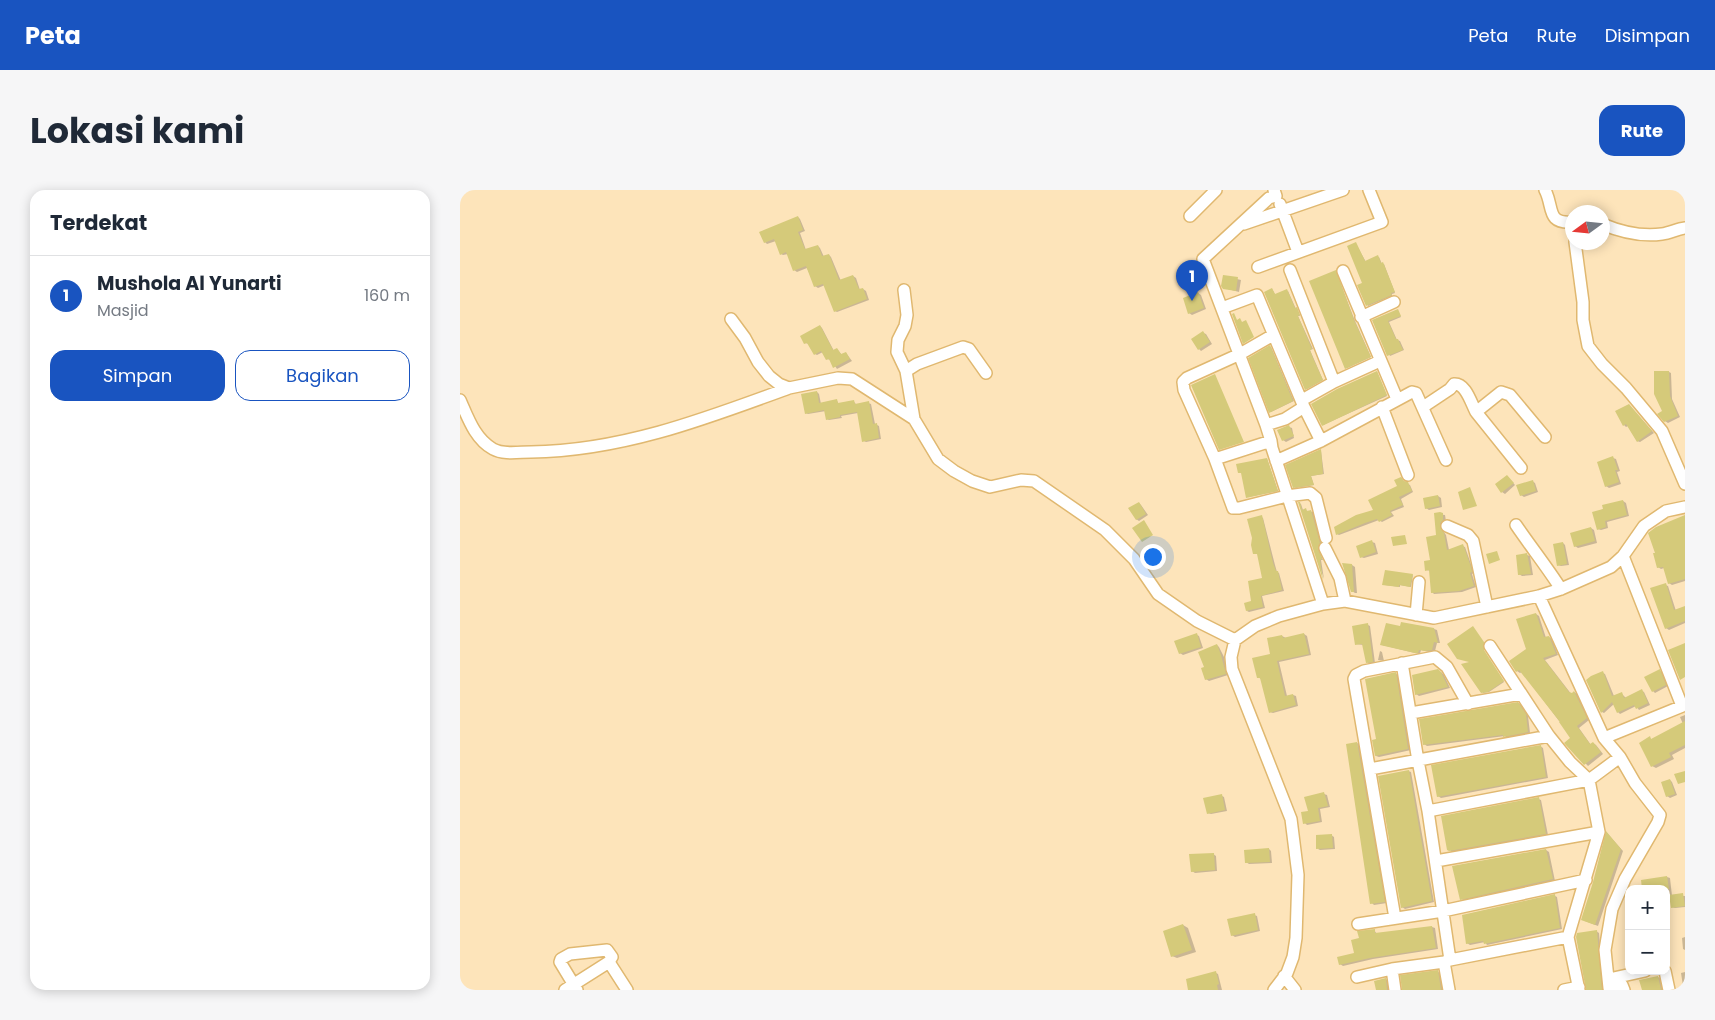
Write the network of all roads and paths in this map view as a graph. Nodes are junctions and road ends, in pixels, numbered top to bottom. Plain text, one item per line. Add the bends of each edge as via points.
1 (1216, 190) edge
2 (1343, 190) edge
3 (1369, 190) edge
4 (1545, 190) edge
5 (1270, 193) edge
6 (1282, 210) junction
7 (1190, 216) dead end
8 (1565, 223) edge
9 (1240, 225) junction
10 (1610, 228) edge
11 (1685, 228) edge
12 (1577, 250) edge
13 (1298, 252) junction
14 (1258, 267) dead end
15 (1290, 270) dead end
16 (1343, 271) dead end
17 (904, 290) dead end
18 (1394, 302) dead end
19 (1222, 308) junction
20 (1361, 317) junction
21 (731, 319) dead end
22 (1273, 335) junction
23 (1240, 354) junction
24 (1380, 361) junction
25 (906, 371) junction
26 (986, 372) dead end
27 (1334, 382) junction
28 (789, 388) junction
29 (1397, 399) junction
30 (460, 400) edge
31 (1303, 403) junction
32 (1422, 407) junction
33 (1382, 408) junction
34 (1476, 412) junction
35 (914, 419) junction
36 (1266, 425) junction
37 (1545, 437) dead end
38 (1271, 441) junction
39 (1321, 441) junction
40 (1215, 459) junction
41 (1446, 460) dead end
42 (1276, 461) junction
43 (1521, 468) dead end
44 (1408, 475) dead end
45 (1685, 484) edge
46 (1288, 496) junction
47 (1685, 506) edge
48 (1516, 525) dead end
49 (1447, 526) dead end
50 (1622, 556) junction
51 (1419, 582) dead end
52 (1561, 589) junction
53 (1539, 596) junction
54 (1345, 601) junction
55 (1323, 604) junction
56 (1487, 607) junction
57 (1416, 615) junction
58 (1235, 640) junction
59 (1490, 646) dead end
60 (1402, 663) junction
61 (1521, 694) junction
62 (1468, 704) junction
63 (1683, 705) edge
64 (1411, 713) junction
65 (1548, 736) junction
66 (1604, 738) junction
67 (1620, 757) junction
68 (1418, 761) junction
69 (1370, 769) junction
70 (1589, 780) junction
71 (1428, 811) junction
72 (1599, 832) junction
73 (1436, 861) junction
74 (1586, 880) junction
75 (1443, 911) junction
76 (1395, 918) junction
77 (1358, 924) dead end
78 (1568, 937) junction
79 (1447, 961) junction
80 (609, 962) junction
81 (1392, 970) junction
82 (1635, 975) edge
83 (1666, 975) edge
84 (1284, 976) junction
85 (1357, 977) dead end
86 (1609, 986) edge
87 (572, 988) edge
88 (1579, 989) edge
89 (627, 990) edge
90 (1274, 990) edge
91 (1295, 990) edge
92 (1395, 990) edge
93 (1449, 990) edge
94 (1564, 990) edge
95 (1624, 990) edge
96 (1669, 990) edge

1 - 7 street
2 - 6 street
3 - 13 street via 1382,222
4 - 8 street via 1551,214
5 - 6 street
5 - 9 street
6 - 9 street
6 - 13 street
9 - 19 street via 1203,259
10 - 11 street via 1639,234 1662,234
12 - 45 street via 1588,346 1662,431
13 - 14 street
15 - 27 street
16 - 20 street
17 - 25 street via 907,315 897,352
18 - 20 street
19 - 22 street via 1257,295
19 - 23 street
20 - 24 street
21 - 28 street via 769,376
22 - 23 street
22 - 31 street
23 - 36 street
23 - 40 street via 1183,382
24 - 27 street
24 - 29 street
25 - 26 street via 964,347
25 - 35 street
27 - 31 street
28 - 30 street via 697,422 618,443 542,452 507,453 491,448 479,438
28 - 35 street via 838,378 852,379
29 - 32 street via 1416,393
29 - 33 street
31 - 36 street via 1285,418
31 - 39 street
32 - 34 street via 1454,384 1459,384
32 - 41 street
33 - 39 street
33 - 44 street
34 - 37 street via 1501,392 1506,393
34 - 43 street
35 - 58 street via 938,459 954,471 990,487 1021,480 1034,481 1105,530 1134,559 1158,594 1197,621
36 - 38 street
38 - 40 street
38 - 42 street
39 - 42 street
40 - 46 street via 1233,508
42 - 46 street
46 - 54 street via 1314,494
46 - 55 street
47 - 50 street via 1666,511 1644,526
48 - 52 street
49 - 56 street via 1472,541
50 - 52 street via 1611,567
50 - 63 street
51 - 57 street
52 - 53 street
53 - 56 street
53 - 66 street
54 - 55 street
54 - 57 street
55 - 58 street via 1279,616 1255,626
56 - 57 street via 1434,618
58 - 84 street via 1232,669 1291,819 1298,875 1296,938 1293,957
59 - 61 street
60 - 62 street via 1435,656 1447,667
60 - 64 street
60 - 69 street via 1364,671 1354,679
61 - 62 street
61 - 65 street
62 - 64 street
63 - 66 street
64 - 68 street
65 - 68 street
65 - 70 street
66 - 67 street
67 - 70 street
67 - 86 street via 1634,783 1660,818 1612,909 1604,950
68 - 69 street
68 - 71 street
69 - 76 street
70 - 71 street
70 - 72 street
71 - 73 street
72 - 73 street
72 - 74 street
73 - 75 street
74 - 75 street
74 - 78 street
75 - 76 street
75 - 79 street
76 - 77 street
78 - 79 street
78 - 88 street
79 - 81 street
79 - 93 street
80 - 87 street
80 - 87 street via 612,957 607,950 566,955 560,962
80 - 89 street
81 - 85 street
81 - 92 street
82 - 86 street
83 - 96 street
84 - 90 street
84 - 91 street
86 - 95 street via 1622,985
88 - 94 street

